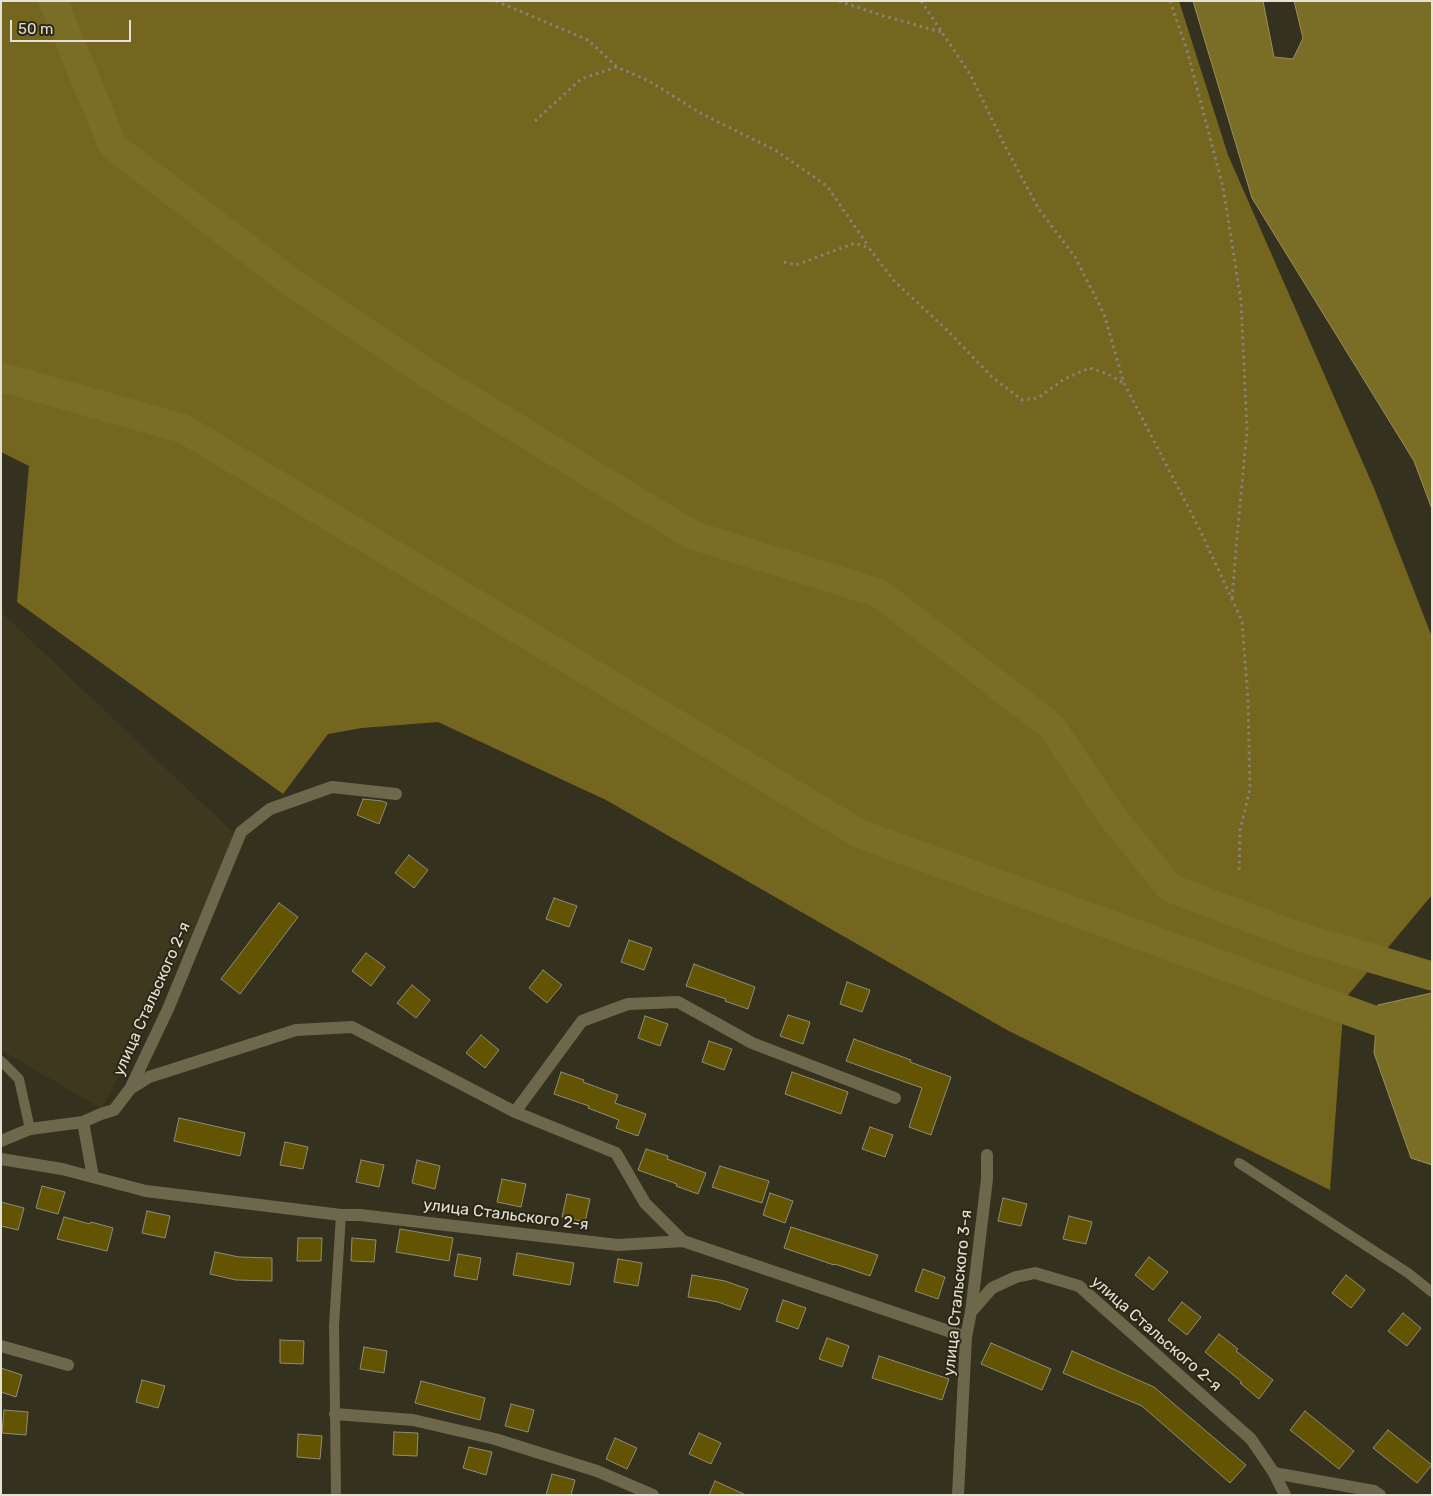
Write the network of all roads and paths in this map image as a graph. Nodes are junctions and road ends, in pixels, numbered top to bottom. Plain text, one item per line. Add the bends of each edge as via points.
1 (496, 1) edge
2 (839, 1) edge
3 (921, 1) edge
4 (1170, 1) edge
5 (941, 32) junction
6 (618, 68) junction
7 (535, 121) dead end
8 (869, 248) junction
9 (784, 262) dead end
10 (1124, 384) junction
11 (1232, 599) junction
12 (396, 794) dead end
13 (1239, 871) dead end
14 (1, 1061) edge
15 (130, 1089) junction
16 (895, 1098) dead end
17 (515, 1112) junction
18 (83, 1122) junction
19 (30, 1129) junction
20 (1, 1141) edge
21 (987, 1155) dead end
22 (1, 1160) edge
23 (1239, 1163) dead end
24 (93, 1177) junction
25 (341, 1215) junction
26 (683, 1241) junction
27 (1432, 1292) edge
28 (971, 1312) junction
29 (966, 1337) junction
30 (1, 1346) edge
31 (68, 1365) dead end
32 (335, 1414) junction
33 (1274, 1473) junction
34 (336, 1495) edge
35 (652, 1495) edge
36 (958, 1495) edge
37 (1285, 1495) edge
38 (1380, 1495) edge

1 - 6 path via 588,40
2 - 5 path
3 - 5 path
4 - 11 path via 1187,50 1222,187 1241,301 1247,430
5 - 10 path via 970,74 1038,208 1075,257 1104,314
6 - 7 path via 581,79
6 - 8 path via 649,81 702,114 775,150 827,186
8 - 9 path via 854,243 796,265
8 - 10 path via 895,282 991,376 1022,400 1038,398 1064,379 1090,368
10 - 11 path
11 - 13 path via 1242,621 1248,700 1250,790 1240,830
12 - 15 street, улица Стальского 2-я via 332,787 270,809 241,832 168,1009
14 - 19 lane via 18,1078
15 - 17 street, улица Стальского 2-я via 149,1078 296,1030 352,1027
15 - 18 street via 114,1110
16 - 17 street via 752,1043 678,1002 628,1004 582,1021
17 - 26 street, улица Стальского 2-я via 616,1154 645,1202
18 - 19 street
18 - 24 street
19 - 20 street
21 - 28 street, улица Стальского 3-я
22 - 24 street, улица Стальского 2-я
23 - 27 lane
24 - 25 street, улица Стальского 2-я via 146,1191
25 - 26 street, улица Стальского 2-я via 618,1245
25 - 32 lane via 334,1326
26 - 29 street, улица Стальского 2-я
28 - 29 street, улица Стальского 3-я
28 - 33 street, улица Стальского 2-я via 992,1288 1016,1277 1035,1274 1079,1286 1251,1439
29 - 36 street, улица Стальского 3-я
30 - 31 street
32 - 34 lane
32 - 35 street via 413,1420 496,1439 597,1471
33 - 37 street, улица Стальского 2-я
33 - 38 street via 1374,1491

